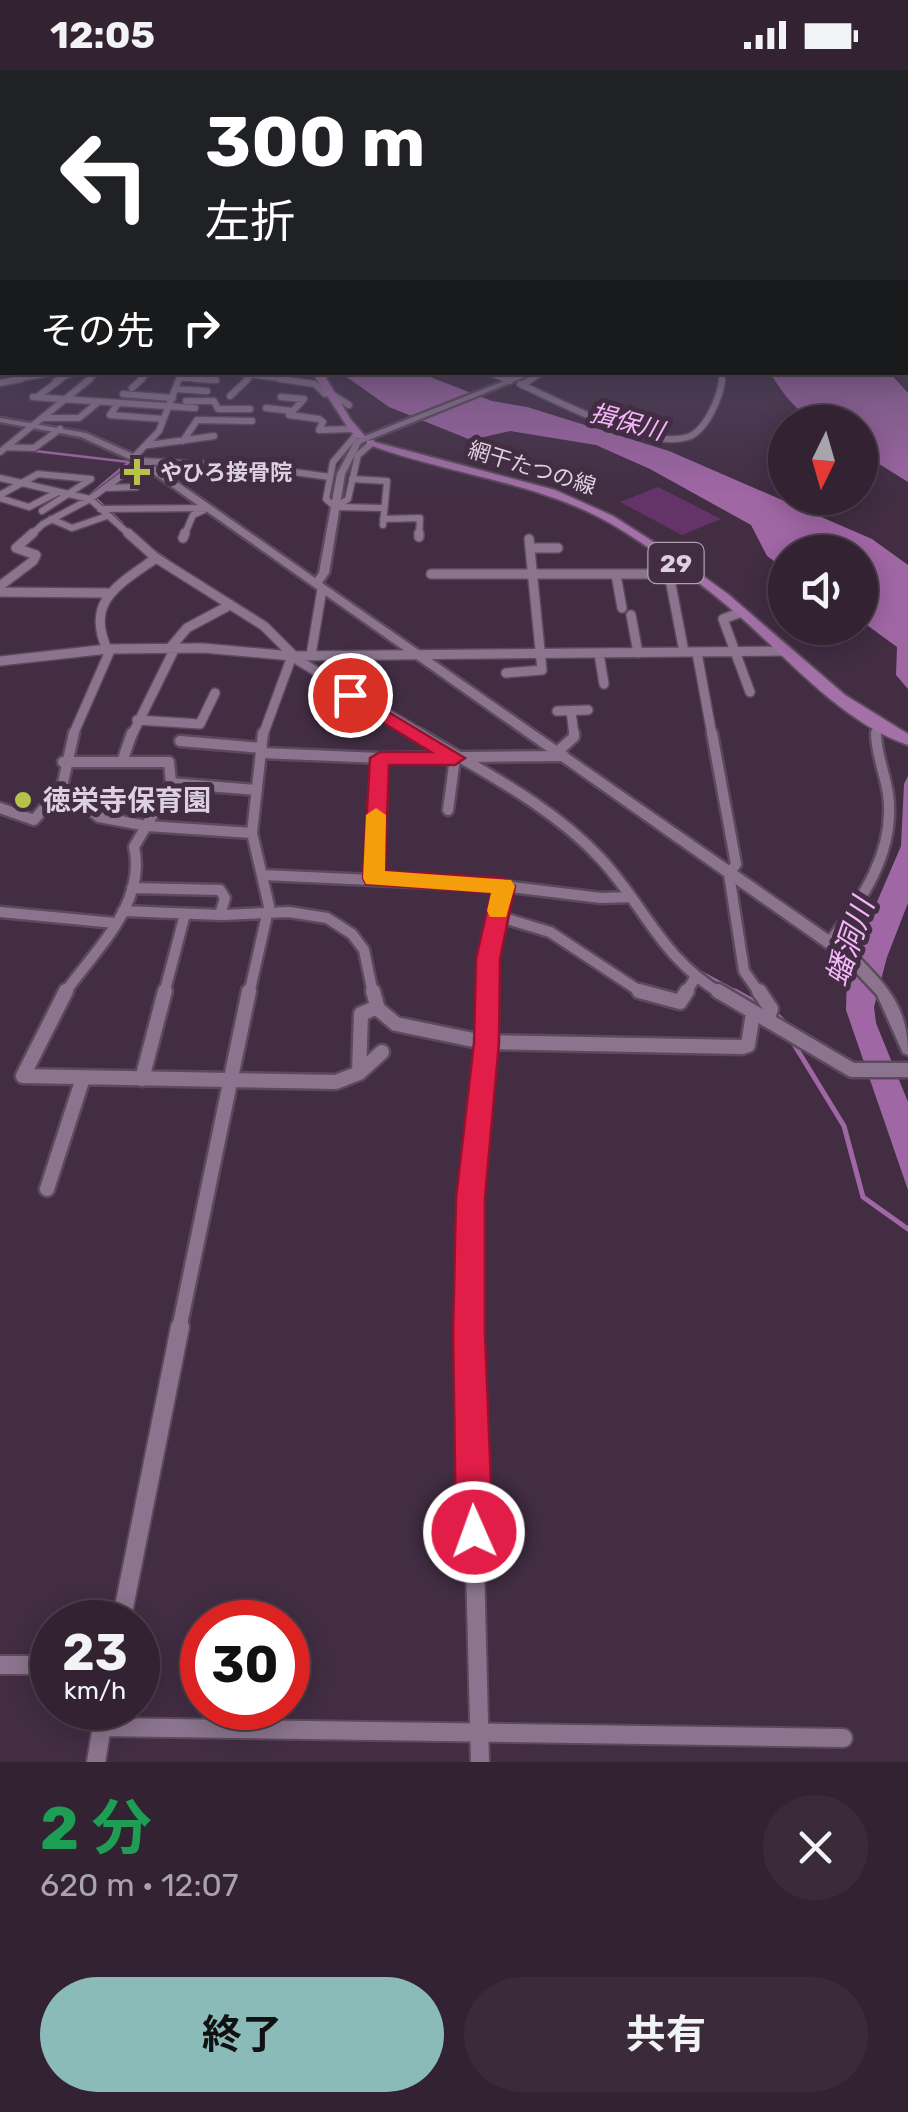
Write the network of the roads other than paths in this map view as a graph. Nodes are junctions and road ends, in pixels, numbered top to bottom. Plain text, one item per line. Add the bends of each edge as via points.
1 (40, 375) edge
2 (69, 375) edge
3 (95, 375) edge
4 (146, 375) edge
5 (253, 375) edge
6 (275, 375) edge
7 (528, 375) edge
8 (538, 375) edge
9 (721, 375) edge
10 (317, 377) edge
11 (216, 380) dead end
12 (2, 382) edge
13 (290, 386) dead end
14 (206, 387) dead end
15 (132, 388) dead end
16 (175, 390) edge
17 (76, 391) junction
18 (90, 392) dead end
19 (123, 394) dead end
20 (327, 394) junction
21 (230, 396) dead end
22 (282, 397) dead end
23 (66, 400) junction
24 (96, 404) junction
25 (117, 405) junction
26 (349, 405) dead end
27 (325, 407) dead end
28 (195, 408) dead end
29 (266, 408) dead end
30 (250, 409) dead end
31 (292, 412) junction
32 (163, 418) junction
33 (312, 419) junction
34 (0, 420) edge
35 (40, 421) junction
36 (252, 421) dead end
37 (60, 429) junction
38 (214, 436) dead end
39 (362, 437) junction
40 (184, 441) junction
41 (149, 445) junction
42 (3, 450) edge
43 (432, 458) dead end
44 (138, 459) junction
45 (466, 470) junction
46 (0, 478) edge
47 (330, 478) junction
48 (352, 479) junction
49 (22, 483) junction
50 (105, 488) junction
51 (123, 488) junction
52 (136, 488) dead end
53 (58, 492) junction
54 (72, 495) junction
55 (0, 497) edge
56 (94, 497) junction
57 (116, 501) dead end
58 (336, 507) junction
59 (208, 508) junction
60 (384, 508) junction
61 (42, 511) dead end
62 (105, 511) junction
63 (51, 519) junction
64 (419, 537) dead end
65 (184, 538) dead end
66 (156, 558) junction
67 (673, 569) junction
68 (431, 574) dead end
69 (532, 574) junction
70 (552, 574) junction
71 (616, 574) junction
72 (319, 587) junction
73 (0, 589) edge
74 (107, 594) junction
75 (230, 605) junction
76 (622, 608) dead end
77 (742, 612) junction
78 (631, 615) dead end
79 (108, 648) junction
80 (173, 648) junction
81 (786, 651) junction
82 (684, 652) junction
83 (697, 652) junction
84 (735, 652) junction
85 (416, 654) junction
86 (541, 654) junction
87 (599, 654) junction
88 (638, 654) junction
89 (311, 655) junction
90 (292, 656) junction
91 (0, 661) edge
92 (506, 673) dead end
93 (604, 684) dead end
94 (750, 692) dead end
95 (216, 693) dead end
96 (588, 710) dead end
97 (557, 711) dead end
98 (572, 711) junction
99 (137, 720) junction
100 (186, 723) junction
101 (878, 724) junction
102 (180, 740) junction
103 (908, 740) edge
104 (262, 750) junction
105 (560, 754) junction
106 (123, 758) junction
107 (380, 758) junction
108 (458, 758) junction
109 (63, 762) junction
110 (169, 762) junction
111 (171, 783) junction
112 (62, 787) junction
113 (257, 790) junction
114 (0, 808) edge
115 (448, 810) dead end
116 (146, 826) junction
117 (252, 833) junction
118 (263, 874) junction
119 (729, 874) junction
120 (374, 878) junction
121 (504, 886) junction
122 (132, 888) junction
123 (631, 897) junction
124 (123, 910) junction
125 (0, 912) edge
126 (185, 914) junction
127 (220, 915) junction
128 (264, 915) junction
129 (497, 916) junction
130 (115, 923) junction
131 (829, 942) junction
132 (695, 978) junction
133 (376, 1008) junction
134 (753, 1012) junction
135 (767, 1020) junction
136 (486, 1043) junction
137 (908, 1048) edge
138 (382, 1052) dead end
139 (908, 1070) edge
140 (360, 1074) junction
141 (83, 1078) junction
142 (142, 1079) junction
143 (230, 1080) junction
144 (46, 1189) dead end
145 (125, 1600) edge
146 (0, 1665) edge
147 (30, 1665) edge
148 (160, 1719) edge
149 (101, 1730) edge
150 (480, 1730) junction
151 (843, 1738) dead end
152 (96, 1762) edge
153 (480, 1762) edge

1 - 12 street
2 - 23 street via 35,397
3 - 17 street
4 - 15 street
5 - 21 street
6 - 10 street
7 - 58 street via 358,442 348,455
8 - 9 street via 521,385 596,418 680,439 704,422 722,389
10 - 20 main road
11 - 16 street
13 - 20 street
14 - 16 street
16 - 19 street
16 - 25 street
16 - 28 street
16 - 30 street via 214,401 218,409
16 - 32 street
17 - 18 street
17 - 23 street
20 - 26 street
20 - 39 main road
22 - 31 street via 304,399
23 - 24 street
23 - 35 street
24 - 25 street
24 - 35 street via 79,418
25 - 32 street via 110,415
27 - 33 street
29 - 31 street
31 - 33 street
32 - 41 street
33 - 39 street via 322,422 318,430
34 - 35 street
35 - 37 street
35 - 42 street
36 - 40 street via 197,420
37 - 42 street via 34,448
37 - 44 street
38 - 40 street
39 - 45 main road, 網干たつの線 / 29
39 - 47 street via 340,450
39 - 48 street
40 - 41 street
41 - 44 street
43 - 45 street
44 - 47 street
44 - 50 street
44 - 59 street
45 - 67 main road, 網干たつの線 / 29 via 579,502
46 - 49 street
47 - 58 street via 326,499
48 - 58 street via 348,499
48 - 60 street via 387,481
49 - 53 street
49 - 54 street via 38,474 91,479
49 - 55 street
50 - 51 street
50 - 56 street
51 - 52 street
51 - 57 street
53 - 54 street
53 - 55 street via 28,508
54 - 56 street
54 - 61 street
56 - 62 street
56 - 63 street
58 - 60 street
58 - 72 street
59 - 62 street
59 - 65 street via 193,515
59 - 72 street
60 - 64 street via 383,522 420,518
62 - 63 street via 72,528
62 - 66 street
63 - 73 street via 18,544 36,555
66 - 74 street
66 - 75 street
67 - 71 street
67 - 77 main road, 網干たつの線 / 29
67 - 82 street
68 - 69 street
69 - 70 street
69 - 70 street via 530,544 553,548
69 - 86 street
70 - 71 street
71 - 76 street
72 - 85 street
72 - 89 street
73 - 74 street
74 - 79 street via 99,628
75 - 80 street via 187,628
75 - 90 street via 264,626
77 - 81 main road, 網干たつの線 / 29
77 - 84 street via 724,620
78 - 88 street
79 - 80 street
79 - 91 street
79 - 109 street
80 - 90 street
80 - 99 street
81 - 84 street
81 - 101 main road, 網干たつの線 / 29
82 - 83 street
82 - 88 street
83 - 84 street
83 - 119 street via 736,864
84 - 94 street
85 - 86 street
85 - 89 street
85 - 105 street
86 - 87 street
86 - 92 street via 540,672
87 - 88 street
87 - 93 street
89 - 90 street
90 - 104 street via 264,724
90 - 108 street
95 - 100 street via 200,724
96 - 98 street
97 - 98 street
98 - 105 street via 574,737
99 - 100 street
99 - 106 street
100 - 102 street
101 - 103 main road, 網干たつの線 / 29
101 - 131 street via 890,834 860,902
102 - 104 street
102 - 110 street
104 - 107 street
104 - 113 street
105 - 108 street
105 - 119 street
106 - 109 street
106 - 110 street
107 - 108 street
107 - 120 street
108 - 115 street
108 - 123 street via 536,805 600,858
109 - 112 street
110 - 111 street
111 - 113 street
111 - 116 street
112 - 114 street via 34,820
112 - 116 street via 99,817
113 - 117 street
116 - 117 street
116 - 122 street via 134,846
117 - 118 street
118 - 120 street
118 - 128 street via 270,898
119 - 131 street
119 - 135 street via 744,972 771,1009
120 - 121 street
121 - 123 street
121 - 129 street
122 - 124 street
122 - 127 street via 220,890
123 - 132 street
124 - 126 street
124 - 130 street
125 - 130 street
126 - 127 street
126 - 142 street
127 - 128 street
128 - 133 street via 327,917 356,936 368,953
128 - 143 street
129 - 132 street via 554,934 625,984 668,1003 680,1002
129 - 136 street via 488,959
130 - 141 street via 50,1018 23,1076
131 - 137 street via 876,981
132 - 134 street
133 - 136 street via 389,1022
133 - 140 street via 358,1022
134 - 135 street
134 - 136 street via 748,1045 742,1047
135 - 139 street via 852,1070
136 - 150 street via 471,1198 469,1334
138 - 140 street
140 - 143 street via 336,1082
141 - 142 street
141 - 144 street
142 - 143 street
143 - 145 street
146 - 147 street
148 - 150 street
149 - 152 street
150 - 151 street
150 - 153 street

